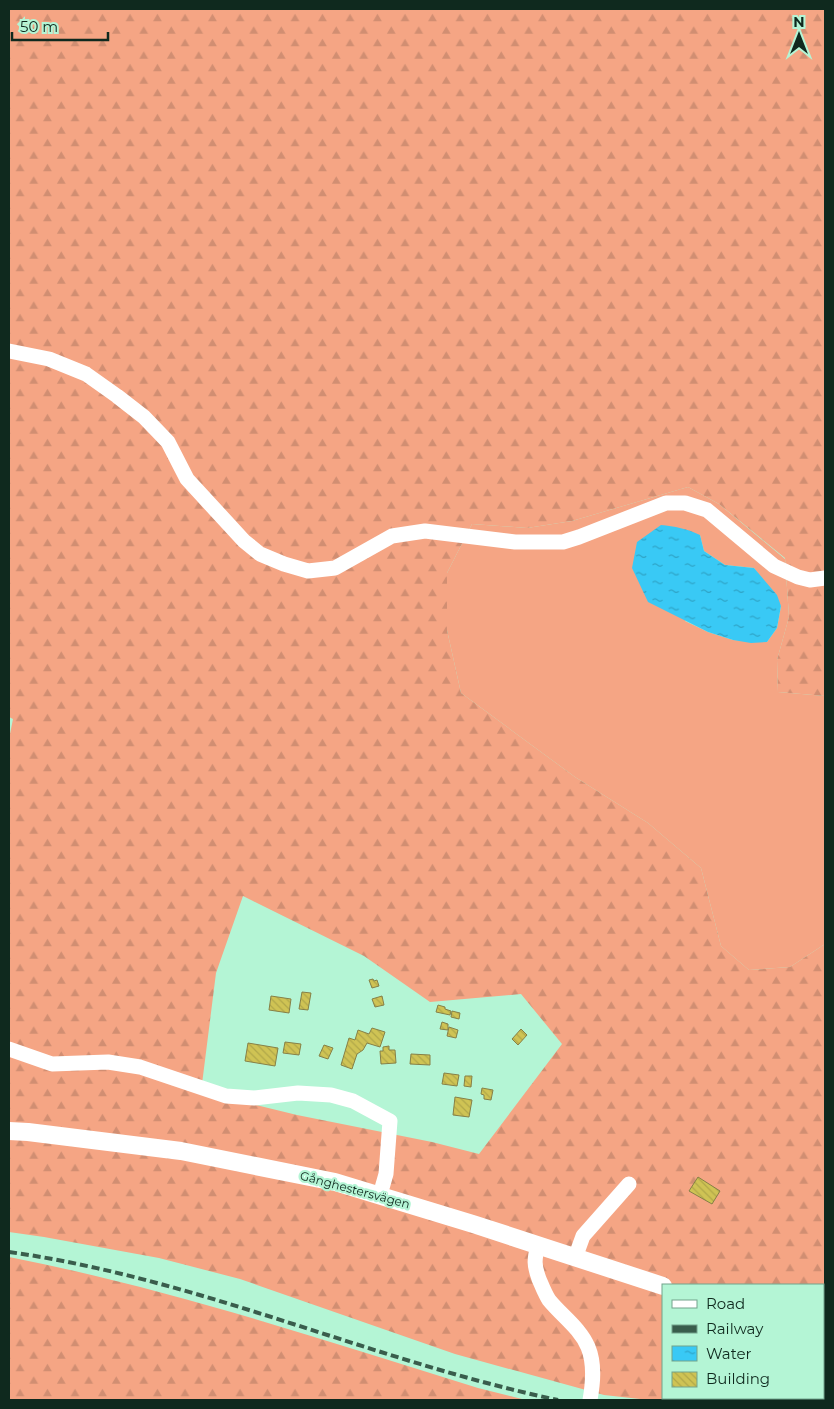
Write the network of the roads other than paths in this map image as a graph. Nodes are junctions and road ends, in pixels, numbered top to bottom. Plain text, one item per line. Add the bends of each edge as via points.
1 (9, 351) edge
2 (825, 578) edge
3 (9, 1049) edge
4 (9, 1131) edge
5 (630, 1184) dead end
6 (380, 1195) junction
7 (538, 1246) junction
8 (575, 1258) junction
9 (662, 1286) edge
10 (590, 1400) edge

1 - 2 street via 49,359 86,374 117,396 168,442 187,480 244,541 260,554 308,571 335,568 392,536 425,532 515,542 563,542 666,503 686,503 708,510 774,566 798,578
3 - 6 street via 52,1064 108,1062 140,1067 226,1096 254,1098 298,1093 331,1095 353,1101 390,1121 386,1174
4 - 6 street, Gånghestersvägen via 181,1151 335,1182
5 - 8 street via 583,1236
6 - 7 street, Gånghestersvägen
7 - 8 street, Gånghestersvägen
7 - 10 street via 535,1267 548,1298 582,1334 588,1347 593,1382
8 - 9 street, Gånghestersvägen

